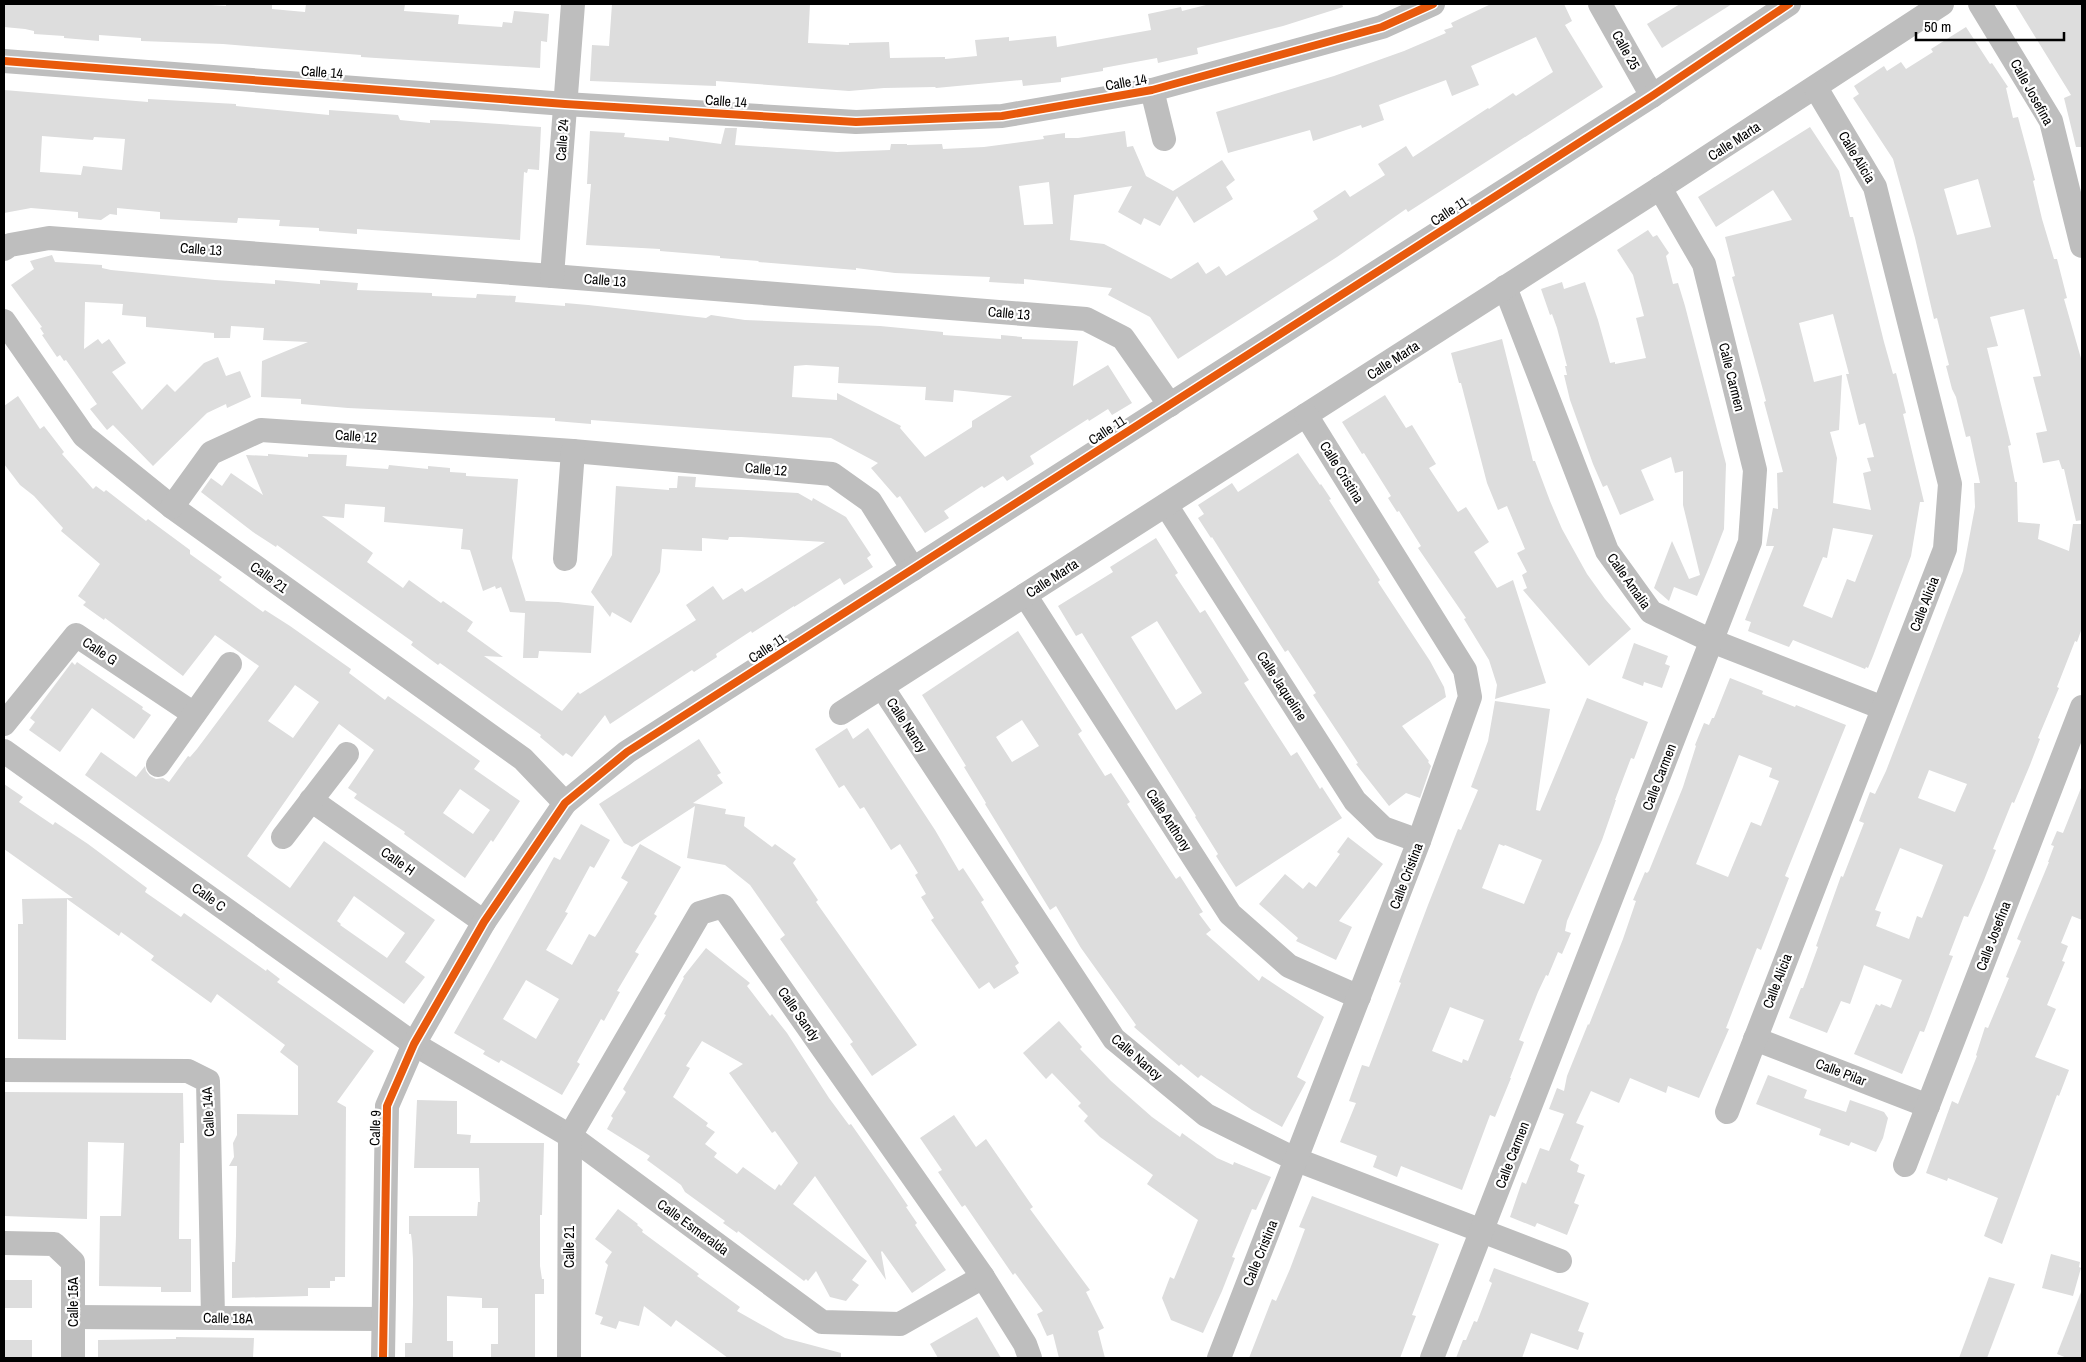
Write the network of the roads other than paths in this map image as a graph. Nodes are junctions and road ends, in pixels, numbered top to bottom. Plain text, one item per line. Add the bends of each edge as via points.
1 (573, 4) edge
2 (1433, 4) edge
3 (1600, 4) edge
4 (1788, 4) edge
5 (1942, 4) edge
6 (1980, 4) edge
7 (4, 61) edge
8 (1816, 88) junction
9 (1152, 90) junction
10 (1652, 96) junction
11 (565, 104) junction
12 (1164, 139) dead end
13 (1660, 188) junction
14 (2082, 246) edge
15 (4, 249) edge
16 (552, 276) junction
17 (1505, 288) junction
18 (4, 322) edge
19 (1170, 405) junction
20 (1306, 415) junction
21 (573, 451) junction
22 (1166, 505) junction
23 (172, 507) junction
24 (565, 559) dead end
25 (913, 569) junction
26 (1025, 595) junction
27 (1712, 641) junction
28 (230, 664) dead end
29 (882, 687) junction
30 (2082, 707) edge
31 (1884, 708) junction
32 (841, 713) dead end
33 (194, 714) junction
34 (4, 724) edge
35 (4, 751) edge
36 (347, 754) dead end
37 (158, 765) dead end
38 (312, 800) junction
39 (565, 803) junction
40 (284, 837) dead end
41 (1420, 841) junction
42 (484, 922) junction
43 (1359, 998) junction
44 (1755, 1039) junction
45 (414, 1044) junction
46 (4, 1070) edge
47 (1928, 1106) junction
48 (1727, 1112) dead end
49 (570, 1136) junction
50 (1297, 1160) junction
51 (1905, 1166) dead end
52 (1482, 1231) junction
53 (4, 1243) edge
54 (1560, 1261) dead end
55 (983, 1277) junction
56 (73, 1317) junction
57 (213, 1318) junction
58 (383, 1319) junction
59 (73, 1358) edge
60 (383, 1358) edge
61 (569, 1358) edge
62 (1030, 1358) edge
63 (1219, 1358) edge
64 (1432, 1358) edge

1 - 11 street, Calle 24
2 - 9 street, Calle 14 via 1382,27
3 - 10 street, Calle 25
4 - 10 street, Calle 11
5 - 8 street, Calle Marta
6 - 14 street, Calle Josefina via 2051,121
7 - 11 street, Calle 14
8 - 13 street, Calle Marta
8 - 31 street, Calle Alicia via 1875,187 1950,484 1945,550
9 - 11 street, Calle 14 via 1002,116 856,122
9 - 12 street, Calle 14
10 - 19 street, Calle 11
11 - 16 street, Calle 24
13 - 17 street, Calle Marta
13 - 27 street, Calle Carmen via 1704,264 1754,470 1750,542
15 - 16 street, Calle 13 via 49,238
16 - 19 street, Calle 13 via 1086,320 1123,338
17 - 20 street, Calle Marta
17 - 27 street, Calle Amalia via 1607,551 1651,612
18 - 23 street, Calle 21 via 84,436
19 - 25 street, Calle 11
20 - 22 street, Calle Marta
20 - 41 street, Calle Cristina via 1465,670 1470,697
21 - 23 street, Calle 12 via 261,430 211,453
21 - 24 street
21 - 25 street, Calle 12 via 832,474 870,501
22 - 26 street, Calle Marta
22 - 41 street, Calle Jaqueline via 1356,802 1383,828
23 - 39 street, Calle 21 via 522,759
25 - 39 street, Calle 11 via 627,752
26 - 29 street, Calle Marta
26 - 43 street, Calle Anthony via 1230,914 1289,966
27 - 31 street, Calle Amalia
27 - 52 street, Calle Carmen
28 - 33 street
29 - 32 street, Calle Marta
29 - 50 street, Calle Nancy via 1114,1039 1206,1115
30 - 47 street, Calle Josefina
31 - 44 street, Calle Alicia
33 - 34 street, Calle G via 76,635
33 - 37 street
35 - 45 street, Calle C
36 - 38 street
38 - 40 street
38 - 42 street, Calle H
39 - 42 street, Calle 11
41 - 43 street, Calle Cristina
42 - 45 street, Calle 9
43 - 50 street, Calle Cristina
44 - 47 street, Calle Pilar
44 - 48 street, Calle Alicia
45 - 49 street, Calle Esmeralda
45 - 58 street, Calle 9 via 387,1106
46 - 57 street, Calle 14A via 188,1071 208,1081
47 - 51 street, Calle Josefina
49 - 55 street, Calle Esmeralda via 822,1322 900,1324
49 - 55 street, Calle Sandy via 700,913 723,906
49 - 61 street, Calle 21
50 - 52 street, Calle Nancy
50 - 63 street, Calle Cristina
52 - 54 street, Calle Nancy
52 - 64 street, Calle Carmen
53 - 56 street, Calle 15A via 54,1244 73,1262
55 - 62 street, Calle Sandy via 1025,1344
56 - 57 street, Calle 18A
56 - 59 street, Calle 15A
57 - 58 street, Calle 18A
58 - 60 street, Calle 9

